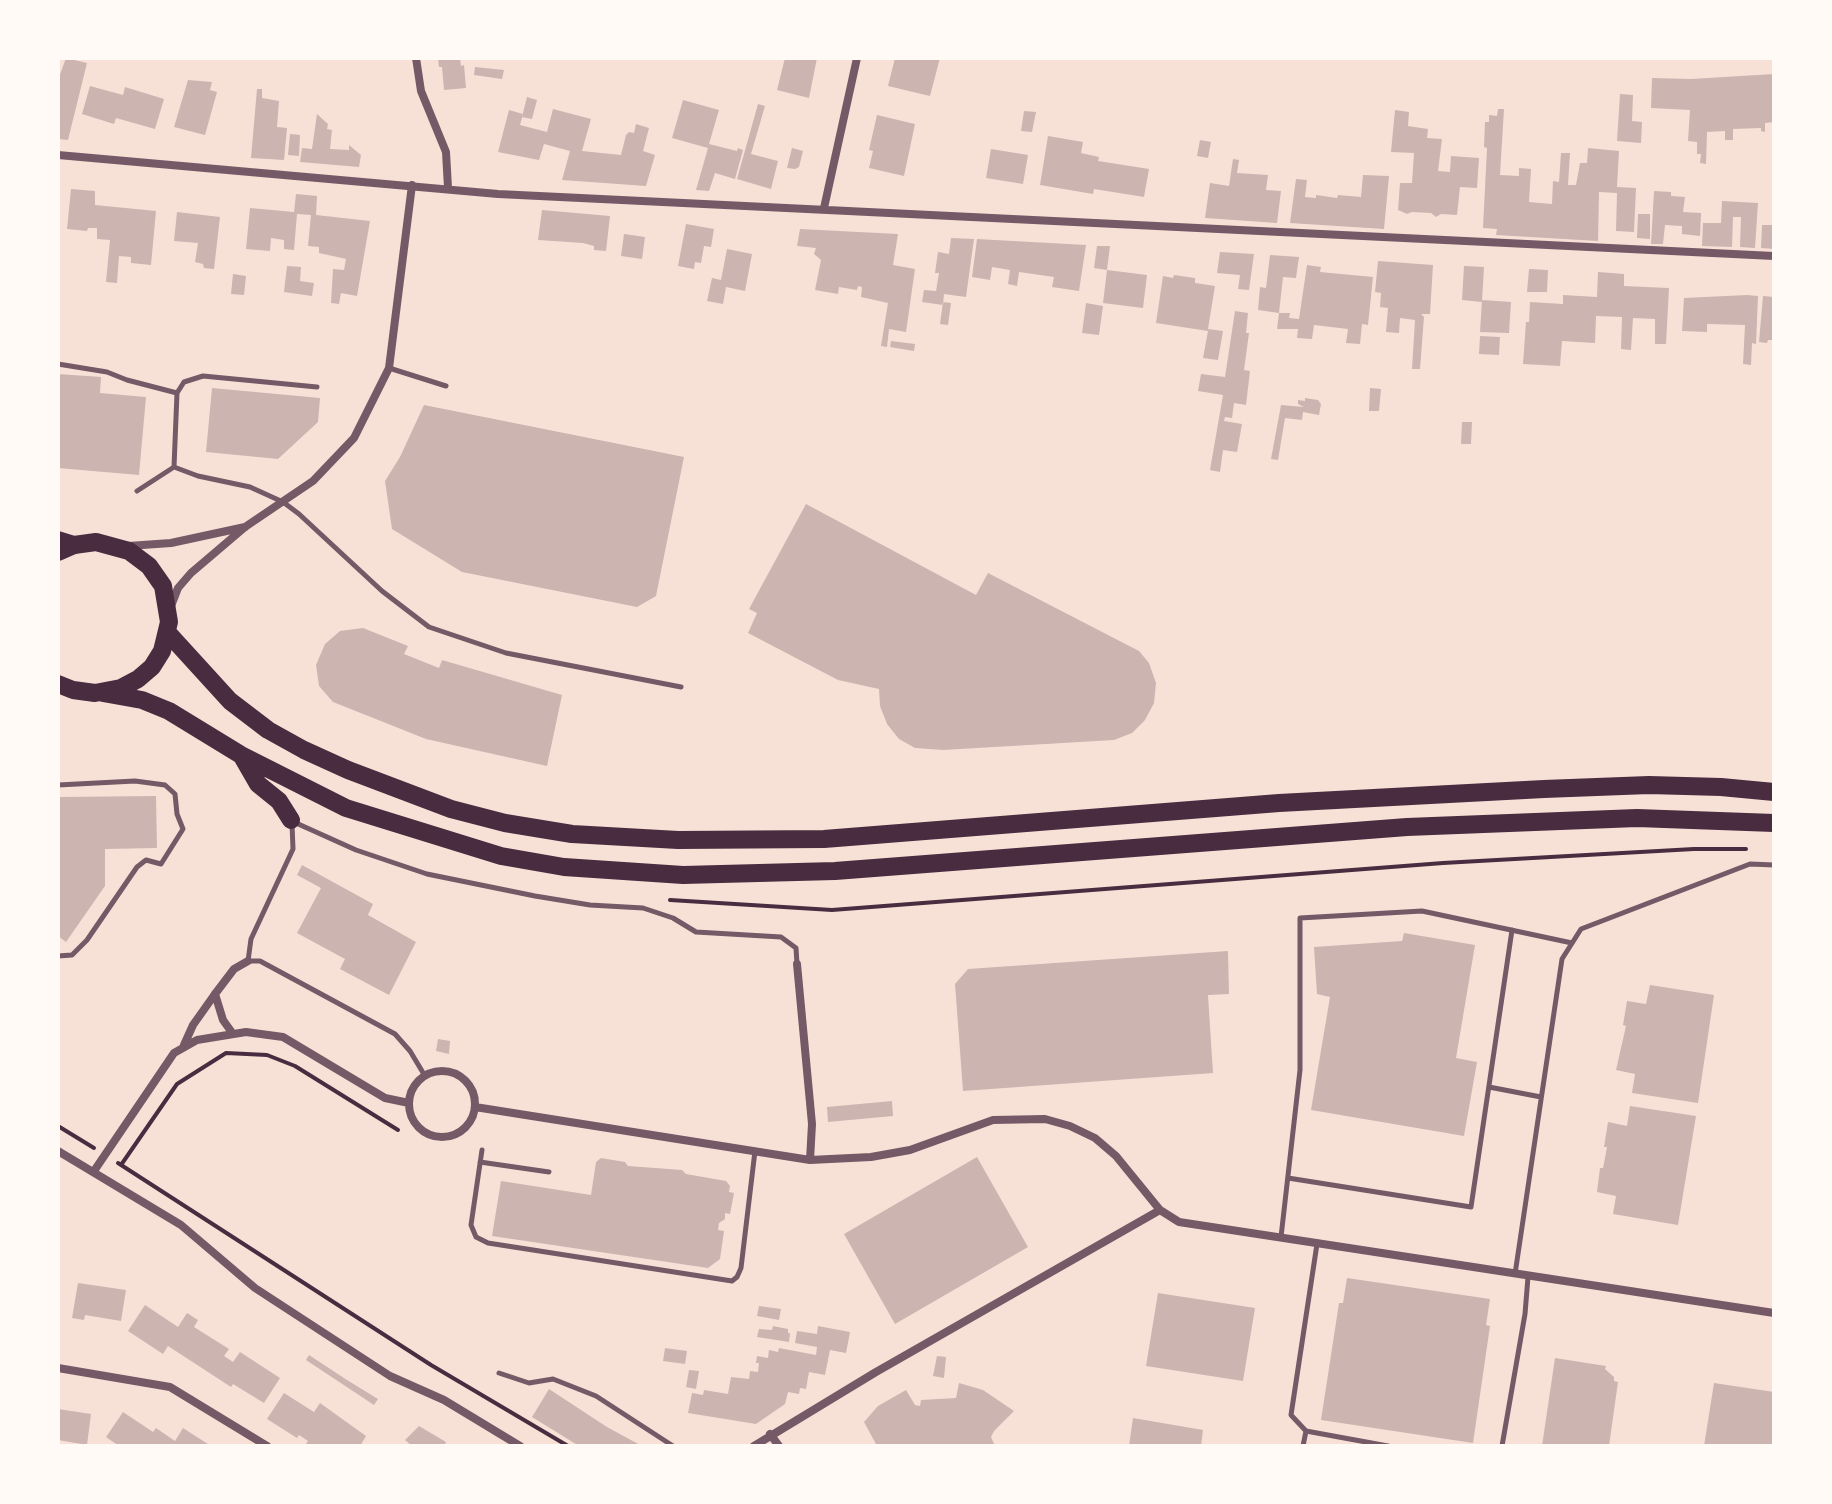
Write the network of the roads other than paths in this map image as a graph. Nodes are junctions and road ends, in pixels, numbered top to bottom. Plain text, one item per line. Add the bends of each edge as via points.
1 (416, 58) edge
2 (857, 58) edge
3 (58, 155) edge
4 (412, 185) junction
5 (448, 188) junction
6 (824, 208) junction
7 (1774, 256) edge
8 (58, 364) edge
9 (389, 368) junction
10 (446, 386) dead end
11 (317, 387) dead end
12 (177, 393) junction
13 (174, 467) junction
14 (137, 491) dead end
15 (283, 502) junction
16 (245, 527) junction
17 (63, 546) edge
18 (118, 546) junction
19 (169, 610) junction
20 (168, 633) junction
21 (681, 687) dead end
22 (63, 689) edge
23 (103, 693) junction
24 (241, 755) junction
25 (58, 785) edge
26 (1774, 792) edge
27 (291, 820) junction
28 (1774, 823) edge
29 (1774, 865) edge
30 (1512, 930) junction
31 (1572, 943) junction
32 (58, 956) edge
33 (248, 961) junction
34 (797, 964) joint
35 (215, 994) junction
36 (233, 1034) junction
37 (184, 1045) junction
38 (425, 1076) junction
39 (1489, 1087) junction
40 (1541, 1097) junction
41 (409, 1103) junction
42 (475, 1107) junction
43 (482, 1150) dead end
44 (58, 1151) edge
45 (755, 1151) junction
46 (810, 1160) junction
47 (480, 1162) junction
48 (94, 1171) junction
49 (549, 1172) dead end
50 (1288, 1178) junction
51 (1160, 1210) junction
52 (1281, 1238) junction
53 (1317, 1244) junction
54 (1515, 1275) junction
55 (1528, 1277) junction
56 (1774, 1313) edge
57 (58, 1368) edge
58 (499, 1373) dead end
59 (1306, 1431) junction
60 (770, 1434) junction
61 (267, 1446) edge
62 (520, 1446) edge
63 (673, 1446) edge
64 (754, 1446) edge
65 (779, 1446) edge
66 (1303, 1446) edge
67 (1388, 1446) edge
68 (1502, 1446) edge

1 - 5 street via 421,91 446,152
2 - 6 street
3 - 4 street
4 - 5 street
4 - 9 street
5 - 6 street
6 - 7 street
8 - 12 lane
9 - 10 lane
9 - 15 street via 354,438 313,481
11 - 12 lane via 203,376 184,382
12 - 13 lane
13 - 14 lane
13 - 15 lane via 250,487
15 - 16 street
15 - 21 lane via 429,627 506,653
16 - 18 street via 171,543
16 - 19 street via 191,573
17 - 18 main road
18 - 19 main road via 149,566 163,586
19 - 20 main road
20 - 23 main road via 152,667 138,679
20 - 26 main road via 230,701 304,750 451,809 572,834 824,839 1279,803 1544,789 1649,785
22 - 23 main road
23 - 24 main road via 169,711
24 - 27 main road via 258,784
24 - 28 main road via 346,808 501,856 564,867 683,875 835,871 1407,827 1637,818
25 - 32 lane via 165,785 175,794 183,829 161,864 146,860 137,867 87,940 72,955
27 - 33 lane via 293,849 251,939
27 - 34 lane via 427,874 590,905 643,908 696,932 781,937 796,948
29 - 31 lane via 1750,864 1581,929
30 - 31 lane
30 - 39 lane
30 - 50 lane via 1422,911 1300,918 1300,1070
31 - 40 lane via 1562,959
33 - 35 street via 234,969
33 - 38 lane via 260,961 395,1034
34 - 46 street via 812,1124
35 - 36 street
35 - 37 street
36 - 37 street
36 - 41 street via 283,1037 385,1098
37 - 48 street
38 - 41 street
38 - 42 street via 455,1073 471,1087
39 - 40 lane
39 - 50 lane via 1471,1207
40 - 54 lane
41 - 42 street via 415,1123 441,1137 460,1132
42 - 45 street
43 - 47 lane
44 - 48 street
45 - 46 street
45 - 47 lane via 741,1268 732,1281 488,1243 476,1237 471,1225
46 - 51 street via 910,1150 993,1120 1045,1119 1095,1138
47 - 49 lane
48 - 62 street via 181,1225 255,1288 390,1376 444,1400
50 - 52 lane
51 - 52 street via 1179,1222
51 - 60 street
52 - 53 street
53 - 54 street
53 - 59 lane via 1291,1415
54 - 55 street
55 - 56 street
55 - 68 lane
57 - 61 street via 170,1387
58 - 63 lane via 529,1383 553,1379 596,1396
59 - 66 lane
59 - 67 lane
60 - 64 street
60 - 65 street

